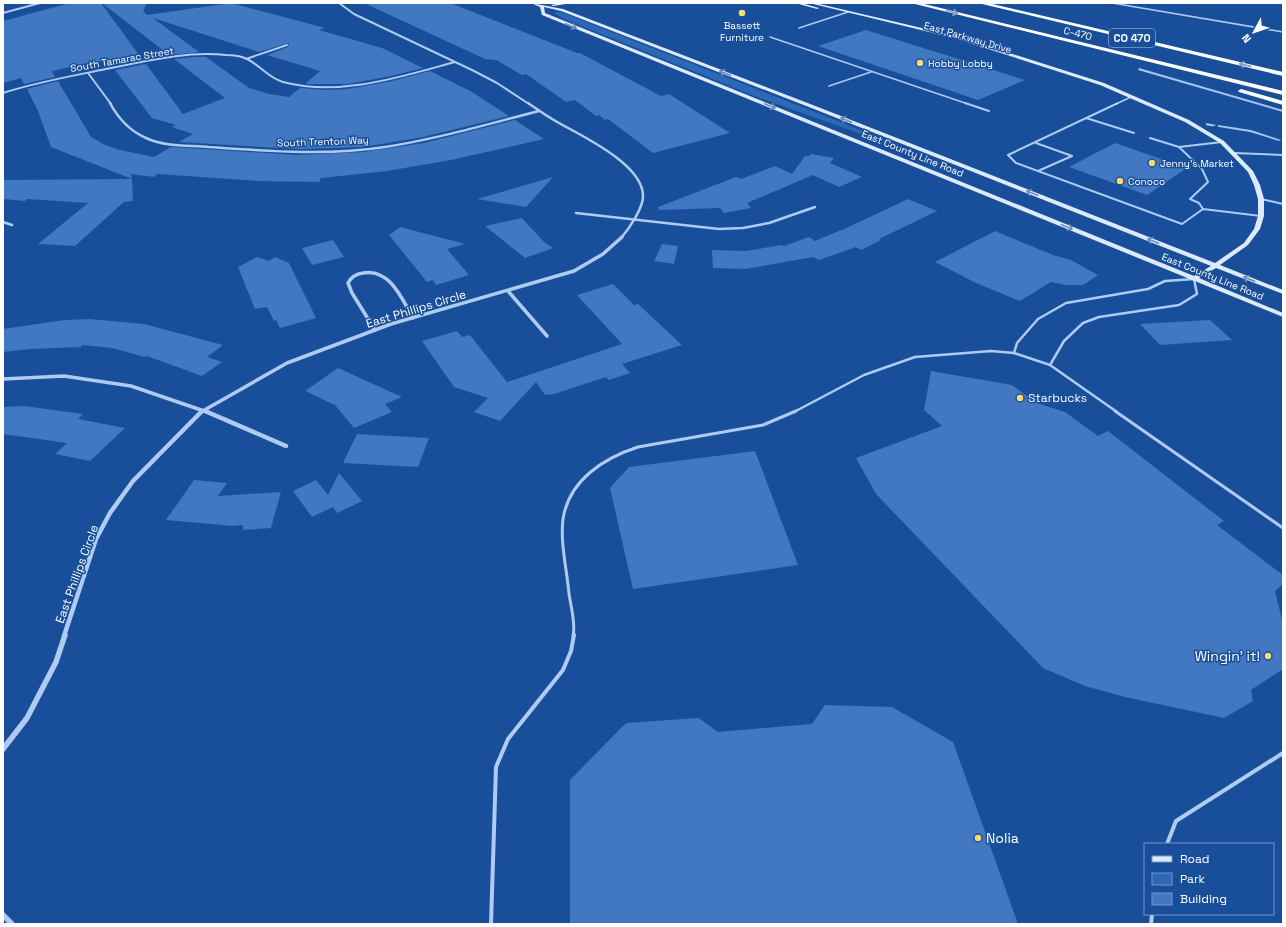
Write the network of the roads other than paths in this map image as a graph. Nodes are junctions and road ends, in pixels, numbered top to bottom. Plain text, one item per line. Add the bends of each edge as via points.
1 (40, 3) edge
2 (339, 3) edge
3 (533, 3) edge
4 (550, 3) edge
5 (570, 3) edge
6 (797, 3) edge
7 (811, 3) edge
8 (914, 3) edge
9 (981, 3) edge
10 (992, 3) edge
11 (1112, 3) edge
12 (542, 6) junction
13 (848, 12) junction
14 (3, 13) edge
15 (843, 14) junction
16 (799, 28) dead end
17 (1023, 29) junction
18 (1283, 32) edge
19 (770, 37) dead end
20 (287, 45) dead end
21 (246, 59) junction
22 (1251, 60) dead end
23 (455, 62) junction
24 (872, 72) junction
25 (88, 73) junction
26 (1283, 74) edge
27 (830, 86) dead end
28 (3, 93) edge
29 (1283, 93) edge
30 (1131, 97) junction
31 (1283, 103) edge
32 (539, 111) junction
33 (989, 111) dead end
34 (1086, 118) junction
35 (1134, 133) dead end
36 (1150, 138) dead end
37 (1222, 142) junction
38 (1036, 143) junction
39 (1179, 147) junction
40 (1234, 153) junction
41 (1283, 155) edge
42 (1038, 171) junction
43 (1261, 199) junction
44 (1283, 204) edge
45 (815, 207) dead end
46 (1202, 209) junction
47 (576, 213) dead end
48 (1261, 216) junction
49 (634, 220) junction
50 (3, 222) edge
51 (12, 225) dead end
52 (1216, 266) junction
53 (1194, 279) junction
54 (508, 291) junction
55 (1283, 292) edge
56 (1283, 315) edge
57 (413, 318) junction
58 (375, 330) junction
59 (548, 336) dead end
60 (1014, 353) junction
61 (1050, 365) junction
62 (3, 379) edge
63 (203, 410) junction
64 (286, 446) dead end
65 (1283, 528) edge
66 (3, 749) edge
67 (1283, 753) edge
68 (1167, 843) edge
69 (3, 916) edge
70 (12, 924) edge
71 (491, 924) edge

1 - 14 street
2 - 23 street, East Phillips Circle via 354,14
3 - 12 main road, East County Line Road
4 - 12 main road
5 - 12 main road
6 - 15 main road, East Parkway Drive
7 - 13 main road, East Parkway Drive
8 -> 17 highway, C-470 / CO 470
26 -> 9 highway, C-470 / CO 470
10 - 22 highway
11 - 18 lane
52 -> 12 main road, East County Line Road via 752,83 562,10
12 -> 53 main road, East County Line Road via 543,14
13 - 15 lane
13 - 30 main road, East Parkway Drive via 967,40 1102,84
15 - 16 lane
15 - 30 main road, East Parkway Drive via 942,38
17 - 29 highway, C-470 / CO 470
17 - 31 highway
19 - 24 lane
20 - 21 street
21 - 23 street, South Tamarac Street via 280,81 307,87 341,88 374,84
21 - 25 street, South Tamarac Street via 232,55 189,55
23 - 32 street, East Phillips Circle via 489,78
24 - 27 lane
24 - 33 lane
25 - 28 street, South Tamarac Street
25 - 32 street, South Trenton Way via 107,97 117,116 136,133 169,144 284,152 384,147
30 - 34 lane
30 - 37 main road, East Parkway Drive via 1186,121
32 - 49 street, East Phillips Circle via 606,150 629,167 642,187 644,200
34 - 35 lane
34 - 38 lane
36 - 39 lane
37 - 39 lane
37 - 40 main road, East Parkway Drive
38 - 42 lane via 1008,155 1016,163
38 - 42 lane via 1072,156
39 - 46 lane via 1202,169 1208,182 1190,198 1199,203
40 - 41 lane
40 - 43 main road, East Parkway Drive via 1250,171 1258,185
42 - 46 lane via 1182,224
43 - 44 lane
43 - 48 main road, East Parkway Drive
45 - 49 street via 769,223 743,228 719,229
46 - 48 lane
47 - 49 street
48 - 52 main road, East Parkway Drive via 1257,229 1246,244
49 - 54 street, East Phillips Circle via 621,241 601,256 574,271
50 - 51 street
52 - 53 main road, East Parkway Drive
55 -> 52 main road, East County Line Road
53 - 56 main road, East County Line Road
53 - 60 lane via 1165,281 1148,289 1066,303 1038,319 1017,343
53 - 61 lane via 1197,294 1179,305 1099,317 1083,323 1064,341
54 - 57 street, East Phillips Circle
54 - 59 street
57 - 58 street, East Phillips Circle
57 - 58 street via 386,277 378,272 369,271 358,274 350,278 348,283
58 - 63 street, East Phillips Circle via 287,363
60 - 61 lane
60 - 71 lane via 991,351 915,357 864,375 782,418 763,425 638,447 619,453 589,472 567,503 563,519 574,633 571,651 563,670 508,739 496,767
61 - 65 lane
62 - 63 street via 64,376 131,386
63 - 64 street
63 - 66 street, East Phillips Circle via 133,481 110,514 96,539 56,662 27,718
67 - 68 lane via 1176,821
69 - 70 street

